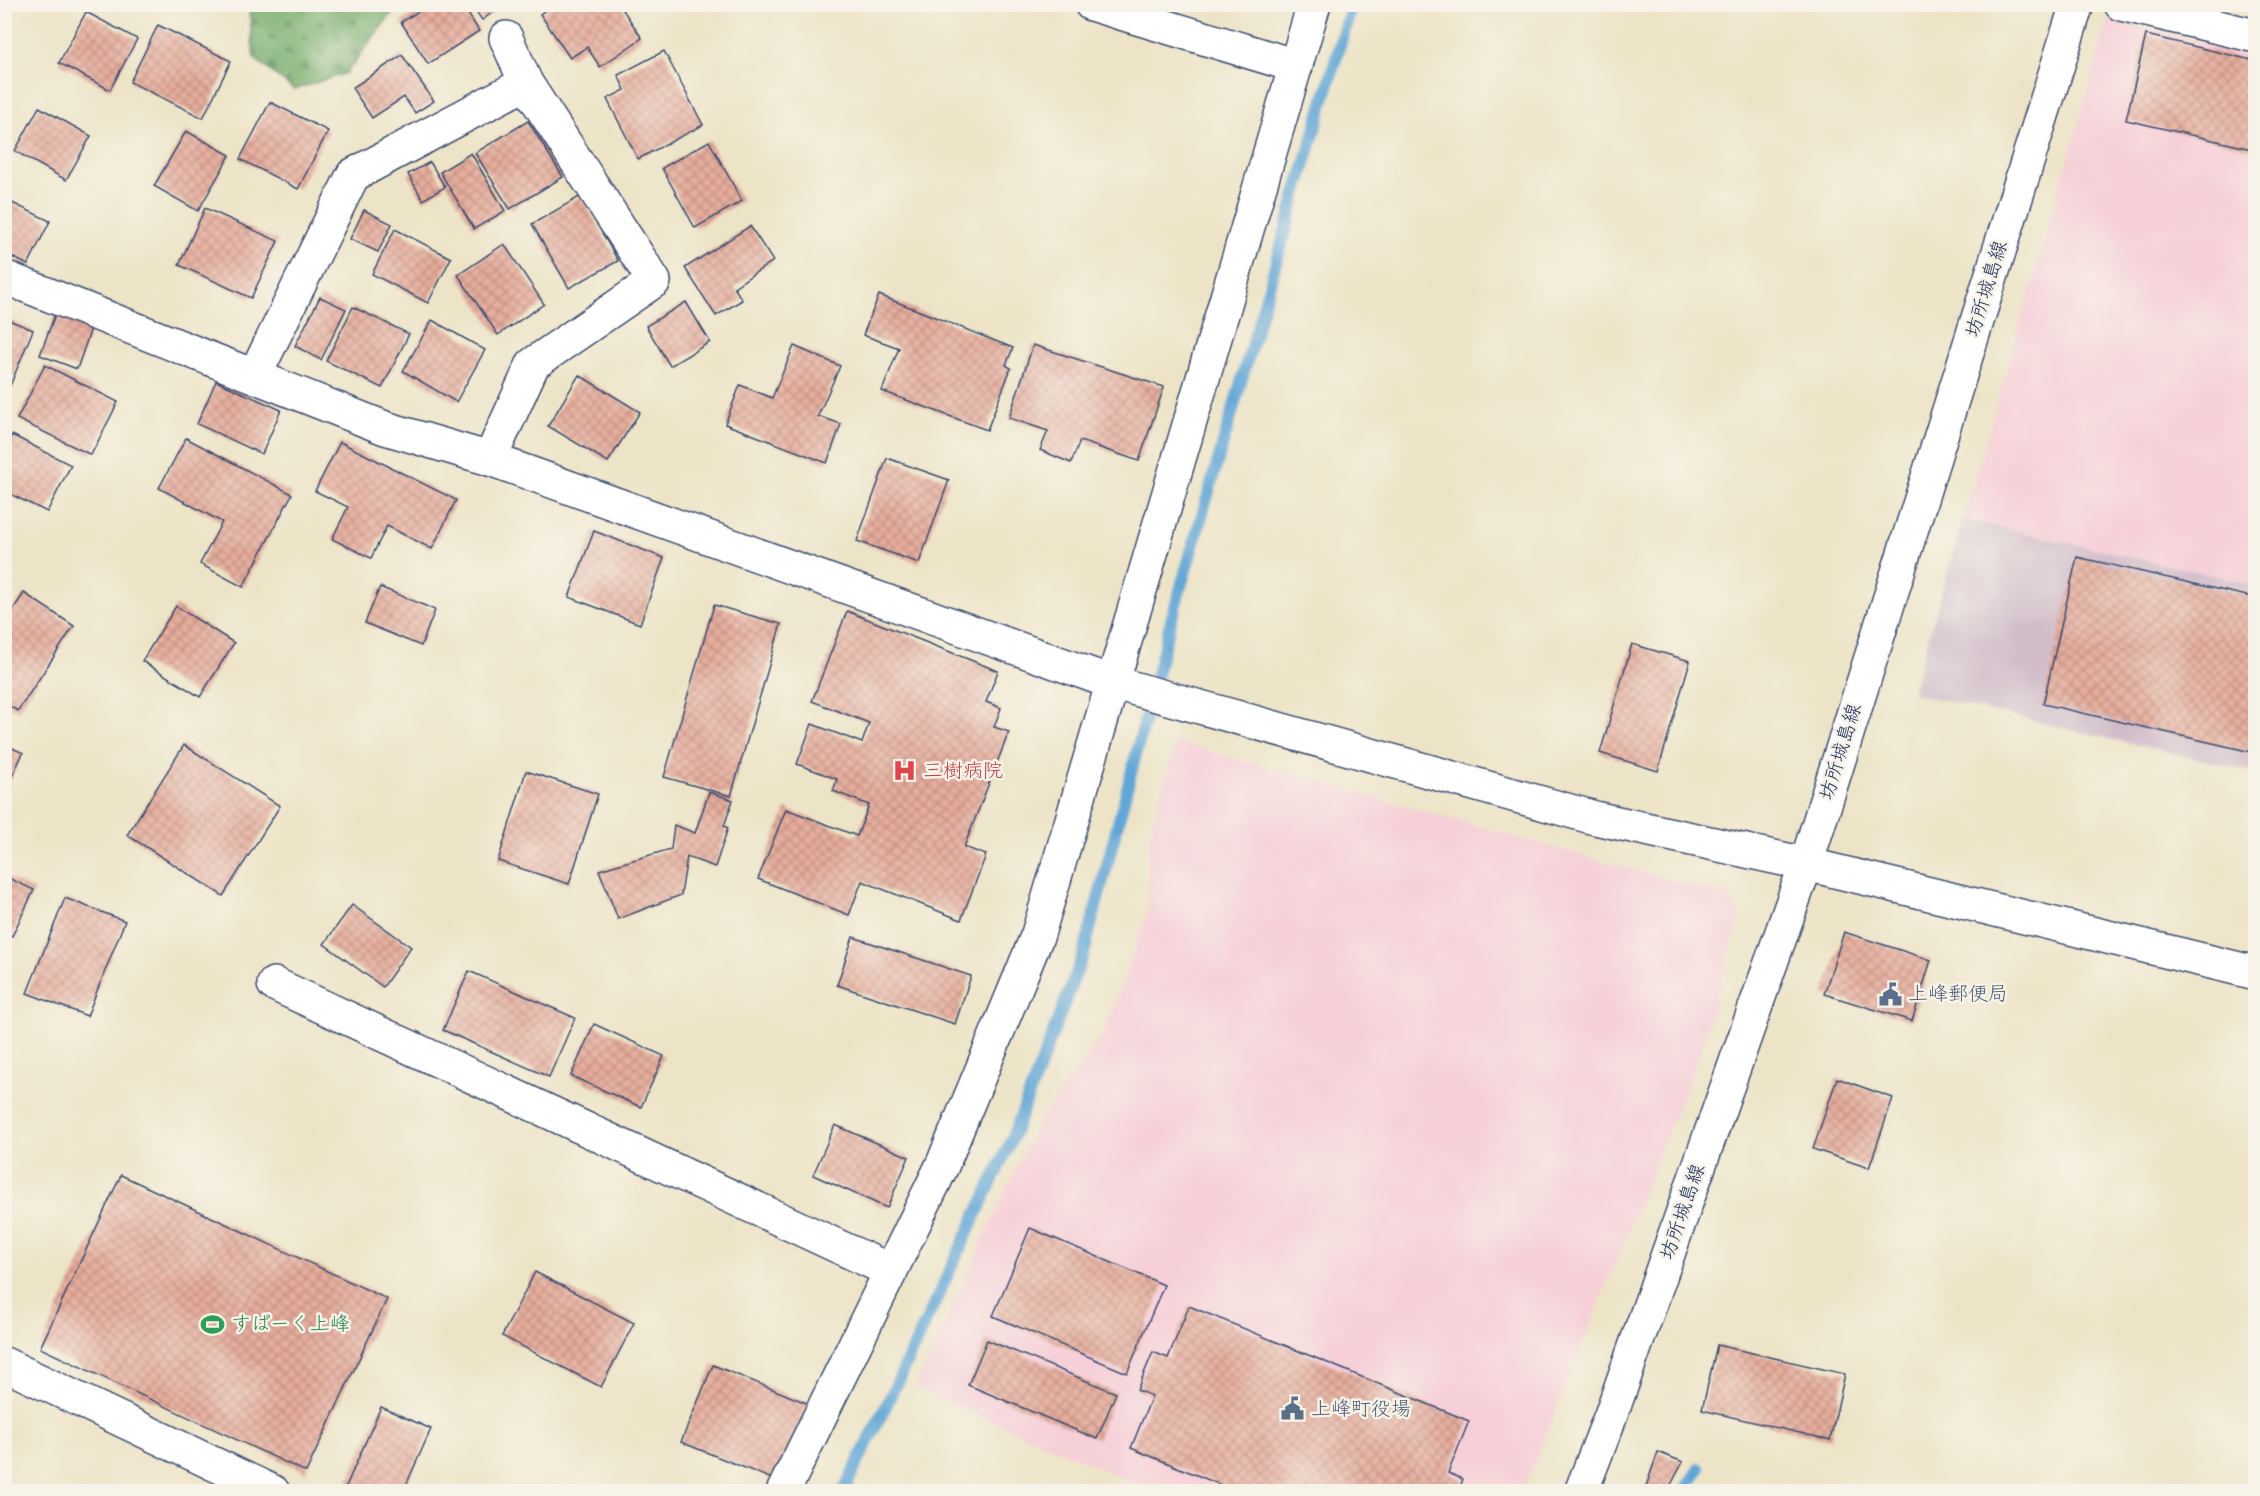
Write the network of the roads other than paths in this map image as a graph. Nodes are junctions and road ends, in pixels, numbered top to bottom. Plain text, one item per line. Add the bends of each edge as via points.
1 (1091, 4) edge
2 (1314, 4) edge
3 (2077, 4) edge
4 (2121, 4) edge
5 (2256, 36) edge
6 (506, 38) dead end
7 (1296, 66) junction
8 (526, 83) junction
9 (4, 277) edge
10 (255, 375) junction
11 (490, 459) junction
12 (1111, 682) junction
13 (1806, 864) junction
14 (2256, 973) edge
15 (274, 984) dead end
16 (891, 1272) junction
17 (4, 1364) edge
18 (273, 1491) edge
19 (783, 1491) edge
20 (1581, 1491) edge

1 - 7 street
2 - 7 street
3 - 13 street, 坊所城島線
4 - 5 street
6 - 8 street
7 - 12 street
8 - 10 street via 353,175
8 - 11 street via 654,281 533,364
9 - 10 street
10 - 11 street via 385,428
11 - 12 street
12 - 13 street via 1595,818
12 - 16 street via 1038,934 942,1166
13 - 14 street
13 - 20 street, 坊所城島線
15 - 16 street
16 - 19 street
17 - 18 street

